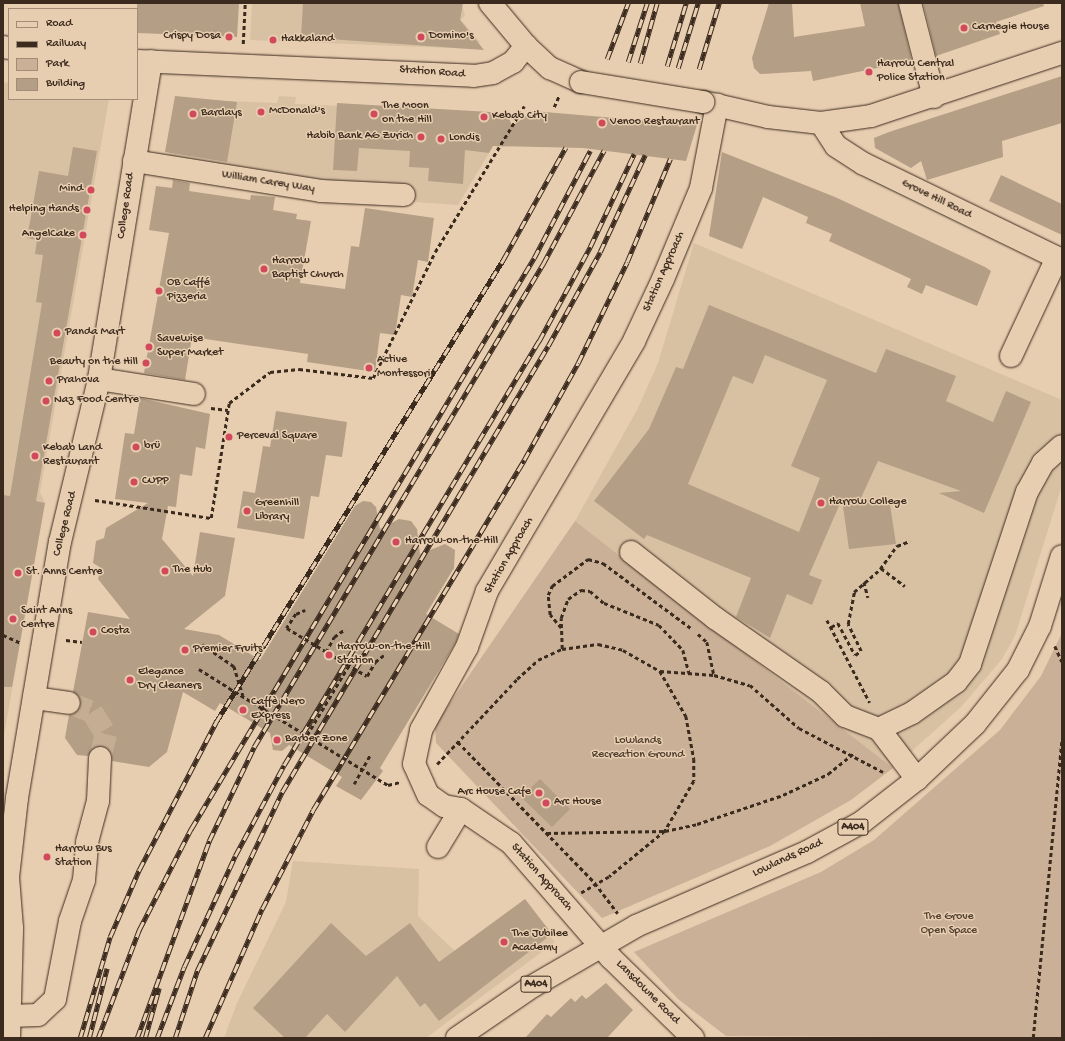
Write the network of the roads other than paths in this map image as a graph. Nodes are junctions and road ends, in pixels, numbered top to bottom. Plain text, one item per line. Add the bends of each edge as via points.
1 (490, 3) edge
2 (910, 3) edge
3 (526, 46) junction
4 (1062, 53) edge
5 (144, 61) edge
6 (934, 97) junction
7 (710, 103) junction
8 (821, 123) junction
9 (134, 160) junction
10 (404, 195) dead end
11 (1059, 259) edge
12 (1011, 356) dead end
13 (99, 379) junction
14 (194, 394) dead end
15 (1062, 446) edge
16 (632, 552) dead end
17 (1062, 556) edge
18 (34, 698) junction
19 (69, 703) tunnel mouth
20 (875, 728) junction
21 (100, 758) tunnel mouth
22 (909, 785) junction
23 (462, 809) junction
24 (438, 847) dead end
25 (602, 947) junction
26 (7, 983) edge
27 (10, 1016) junction
28 (9, 1038) edge
29 (457, 1038) edge
30 (693, 1038) edge

1 - 3 main road
2 - 6 main road
3 - 5 main road, Station Road via 513,62 493,73 474,76
3 - 7 main road, bridge via 572,86
4 - 6 main road
5 - 9 main road, College Road
6 - 8 main road via 871,116
7 - 8 main road
7 - 23 main road, Station Approach via 698,195 634,341 488,591 467,647 430,712 415,747 418,779 428,795 444,806
8 - 11 main road, Grove Hill Road via 836,146 864,164
9 - 10 main road, William Carey Way via 321,191
9 - 13 main road, College Road
11 - 12 main road
13 - 14 main road
13 - 18 main road, College Road via 60,542
15 - 20 main road via 1042,463 1027,492 970,664 956,682 912,713
16 - 20 main road via 715,618 821,692 845,716
17 - 22 main road, Lowlands Road / A404 via 1040,626 1018,670 975,724
18 - 19 main road
18 - 26 main road, College Road via 8,877 12,928
20 - 22 main road
21 - 27 main road via 98,801 87,842 84,880 70,921 55,999 38,1015
22 - 25 main road, Lowlands Road / A404 via 862,822 807,852 636,926
23 - 24 main road
23 - 25 main road, Station Approach via 511,843
25 - 29 main road, Lowlands Road / A404 via 532,986
25 - 30 main road, Lansdowne Road
26 - 27 main road, College Road
27 - 28 main road, College Road

